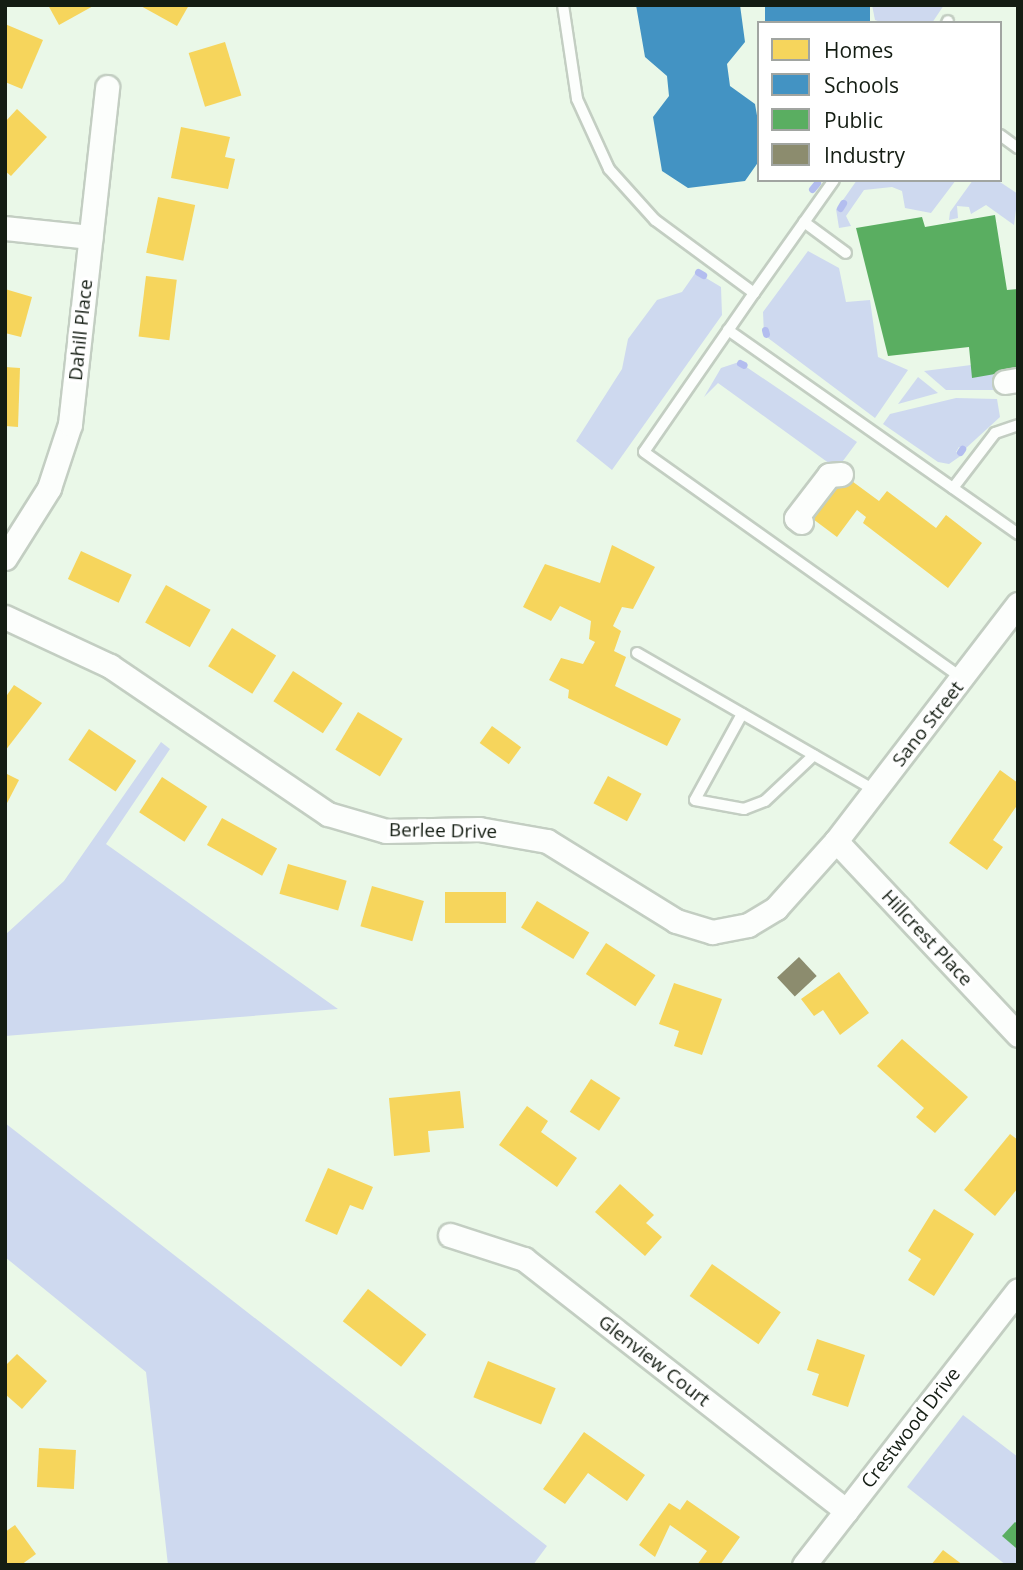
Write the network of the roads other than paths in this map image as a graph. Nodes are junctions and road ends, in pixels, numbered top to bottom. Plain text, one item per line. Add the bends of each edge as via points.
1 (563, 5) edge
2 (107, 87) dead end
3 (1002, 136) edge
4 (1018, 148) edge
5 (833, 182) edge
6 (804, 222) junction
7 (5, 228) edge
8 (91, 237) junction
9 (846, 253) dead end
10 (754, 293) junction
11 (728, 330) junction
12 (1018, 425) edge
13 (841, 474) dead end
14 (953, 488) junction
15 (801, 522) dead end
16 (1018, 534) edge
17 (5, 558) edge
18 (1018, 604) edge
19 (5, 617) edge
20 (1011, 629) edge
21 (637, 653) dead end
22 (963, 679) junction
23 (742, 713) junction
24 (814, 755) junction
25 (876, 790) junction
26 (836, 841) junction
27 (1018, 1035) edge
28 (450, 1235) dead end
29 (1018, 1290) edge
30 (846, 1511) junction
31 (804, 1565) edge

1 - 10 lane via 577,99 609,169 655,220
2 - 8 street, Dahill Place
3 - 4 lane
5 - 6 lane
6 - 9 lane
6 - 10 lane
7 - 8 street
8 - 17 street, Dahill Place via 62,457
10 - 11 lane
11 - 14 lane
11 - 22 lane via 644,452
12 - 14 lane via 995,432
13 - 15 street via 829,475 796,518
14 - 16 lane
18 - 20 street, Sano Street
19 - 26 street, Berlee Drive via 110,666 328,814 386,831 479,829 547,841 693,928 731,931 763,918
20 - 22 street, Sano Street
21 - 23 lane
22 - 25 street, Sano Street
23 - 24 lane
23 - 24 lane via 695,800 744,809 765,801
24 - 25 lane
25 - 26 street, Sano Street
26 - 27 street, Hillcrest Place
28 - 30 street, Glenview Court via 524,1259
29 - 30 street, Crestwood Drive
30 - 31 street, Crestwood Drive

